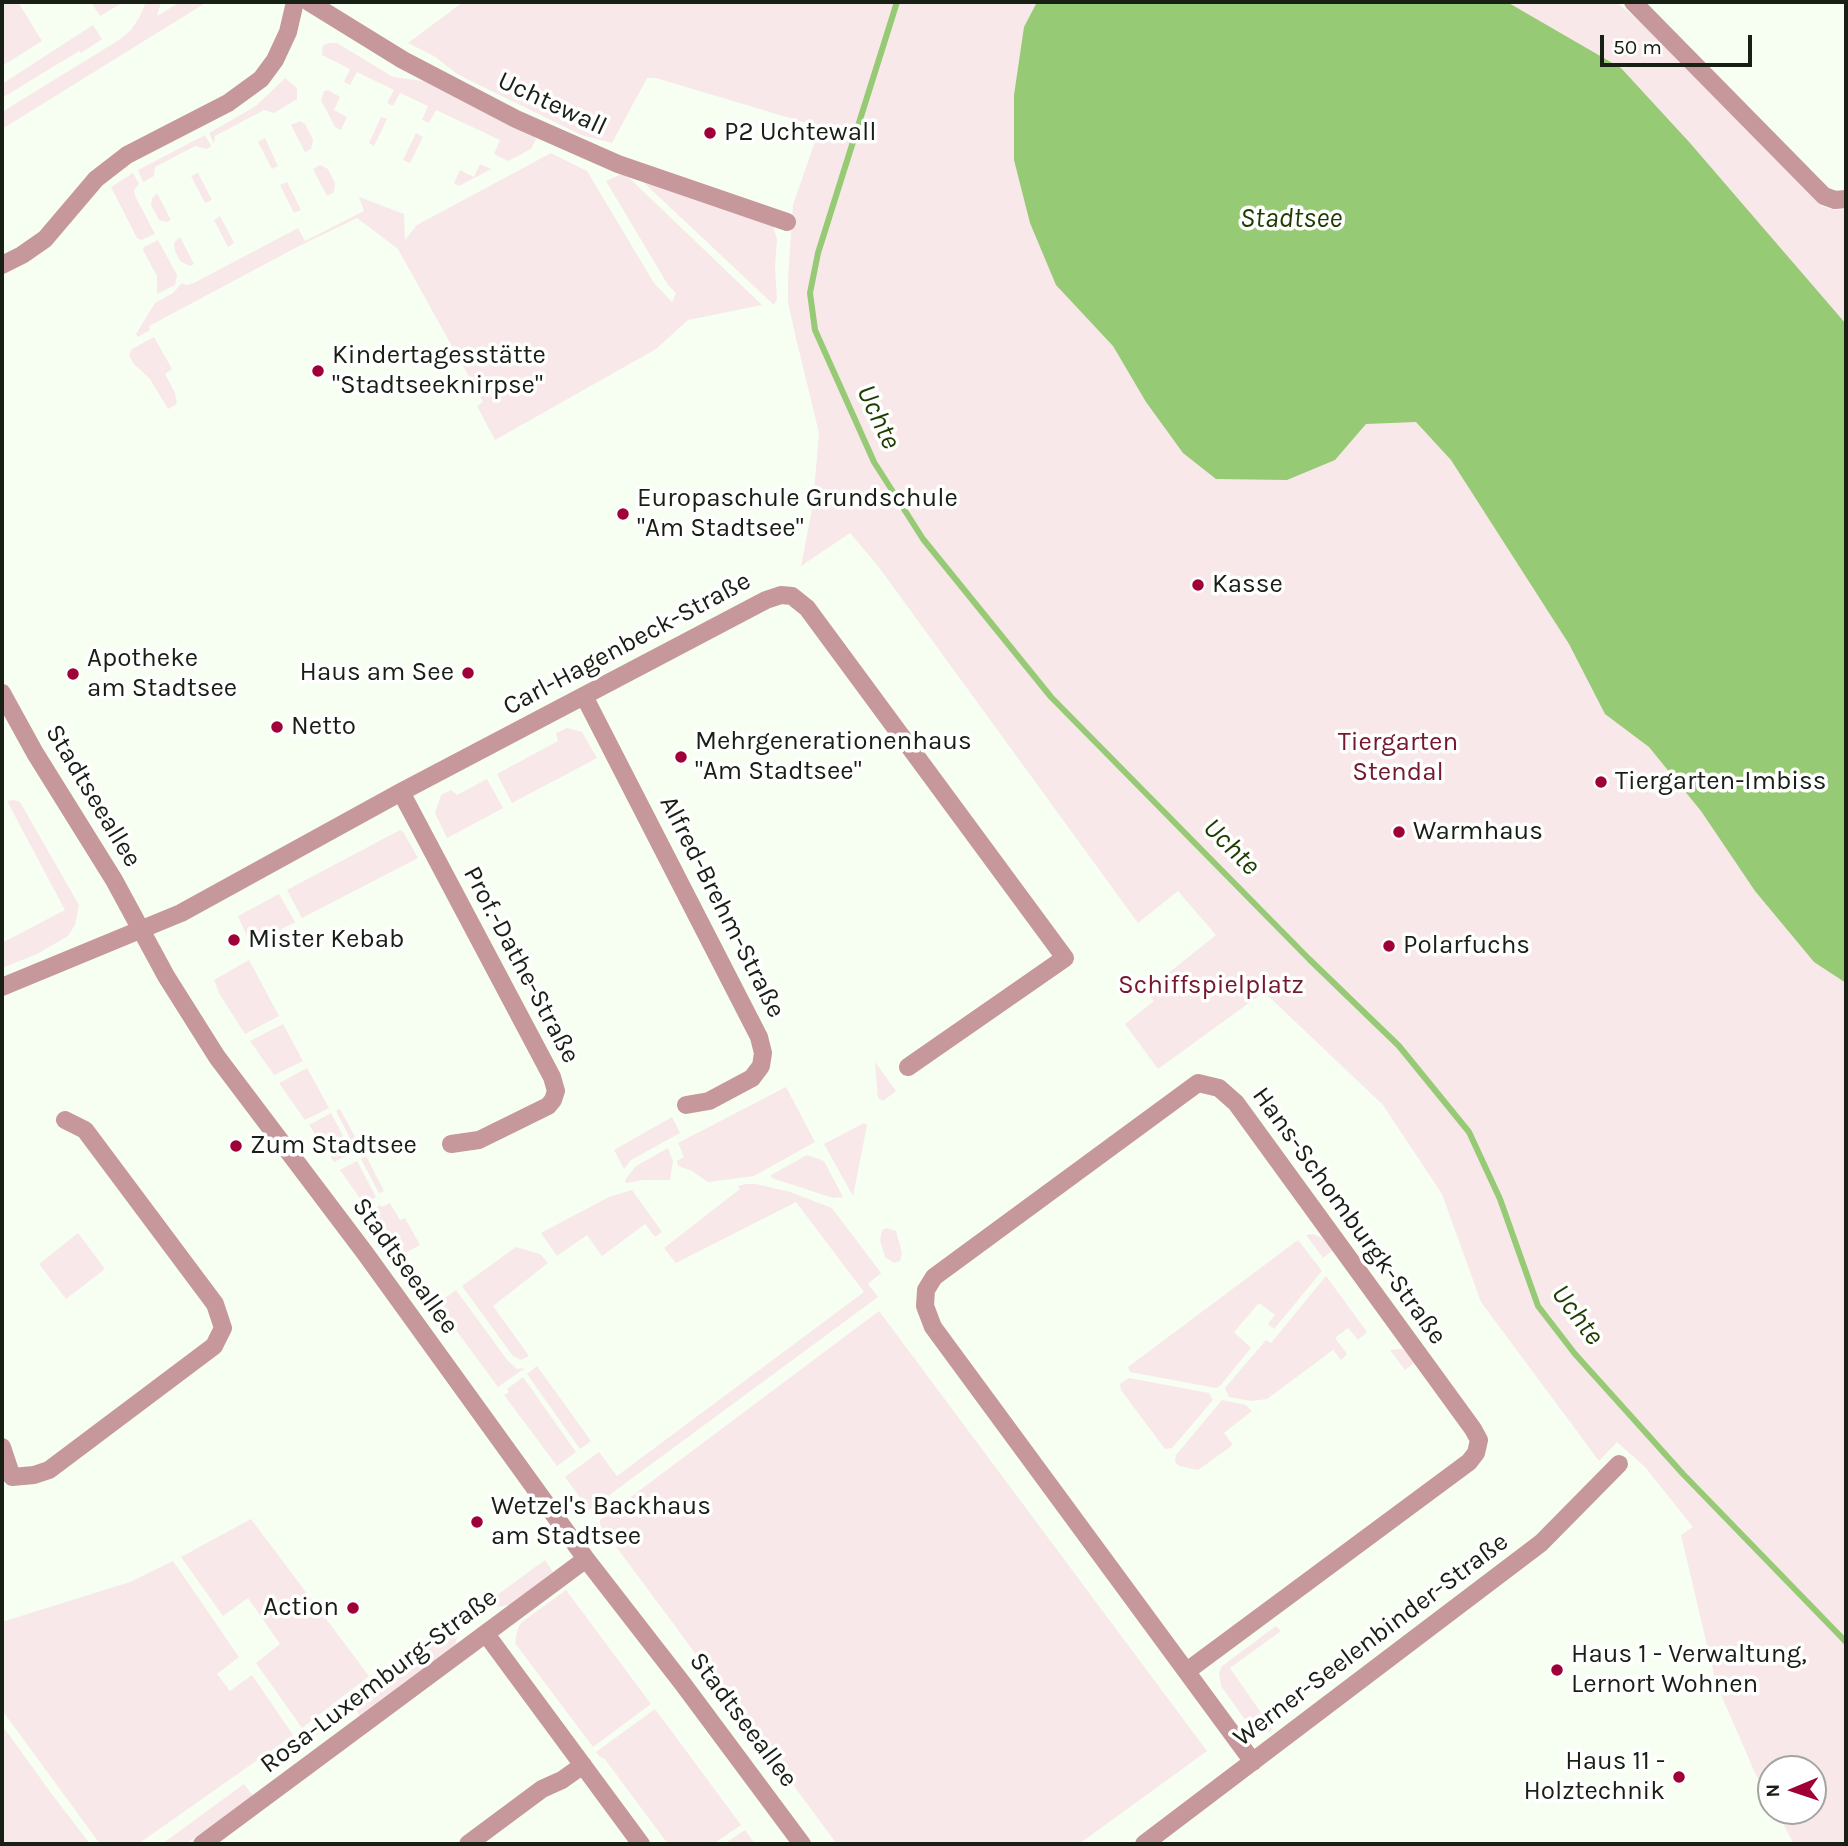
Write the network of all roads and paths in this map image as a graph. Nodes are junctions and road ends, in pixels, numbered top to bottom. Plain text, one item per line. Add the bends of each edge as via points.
1 (295, 2) edge
2 (309, 2) edge
3 (1633, 2) edge
4 (1846, 199) edge
5 (787, 222) dead end
6 (2, 265) edge
7 (2, 694) edge
8 (584, 696) junction
9 (401, 792) junction
10 (141, 929) junction
11 (2, 987) edge
12 (908, 1067) dead end
13 (686, 1105) dead end
14 (65, 1120) dead end
15 (451, 1144) dead end
16 (2, 1447) edge
17 (1619, 1464) dead end
18 (586, 1559) junction
19 (486, 1634) junction
20 (1187, 1671) junction
21 (1253, 1762) junction
22 (583, 1765) junction
23 (202, 1844) edge
24 (468, 1844) edge
25 (640, 1844) edge
26 (802, 1844) edge
27 (1144, 1844) edge

1 - 6 street via 288,32 261,79 228,103 127,155 96,179 45,239
2 - 5 street, Uchtewall via 403,60 516,119 618,164
3 - 4 street via 1824,196
7 - 10 street, Stadtseeallee
8 - 9 street, Carl-Hagenbeck-Straße
8 - 12 street, Carl-Hagenbeck-Straße via 765,600 792,596 807,608 1065,958
8 - 13 street, Alfred-Brehm-Straße via 763,1053 752,1078 709,1101
9 - 10 street, Carl-Hagenbeck-Straße via 181,913
9 - 15 street, Prof.-Dathe-Straße via 556,1091 548,1106 479,1140
10 - 11 street, Carl-Hagenbeck-Straße
10 - 18 street, Stadtseeallee via 232,1079 365,1253
14 - 16 street via 85,1130 215,1304 223,1328 214,1346 49,1470 12,1477
17 - 21 street, Werner-Seelenbinder-Straße via 1541,1543
18 - 19 street, Rosa-Luxemburg-Straße
18 - 26 street, Stadtseeallee
19 - 22 street
19 - 23 street, Rosa-Luxemburg-Straße
20 - 20 street, Hans-Schomburgk-Straße via 933,1327 925,1306 926,1290 934,1277 1198,1083 1219,1088 1236,1103 1479,1440 1469,1462
20 - 21 street, Hans-Schomburgk-Straße
21 - 27 street, Werner-Seelenbinder-Straße
22 - 24 street via 541,1789
22 - 25 street

